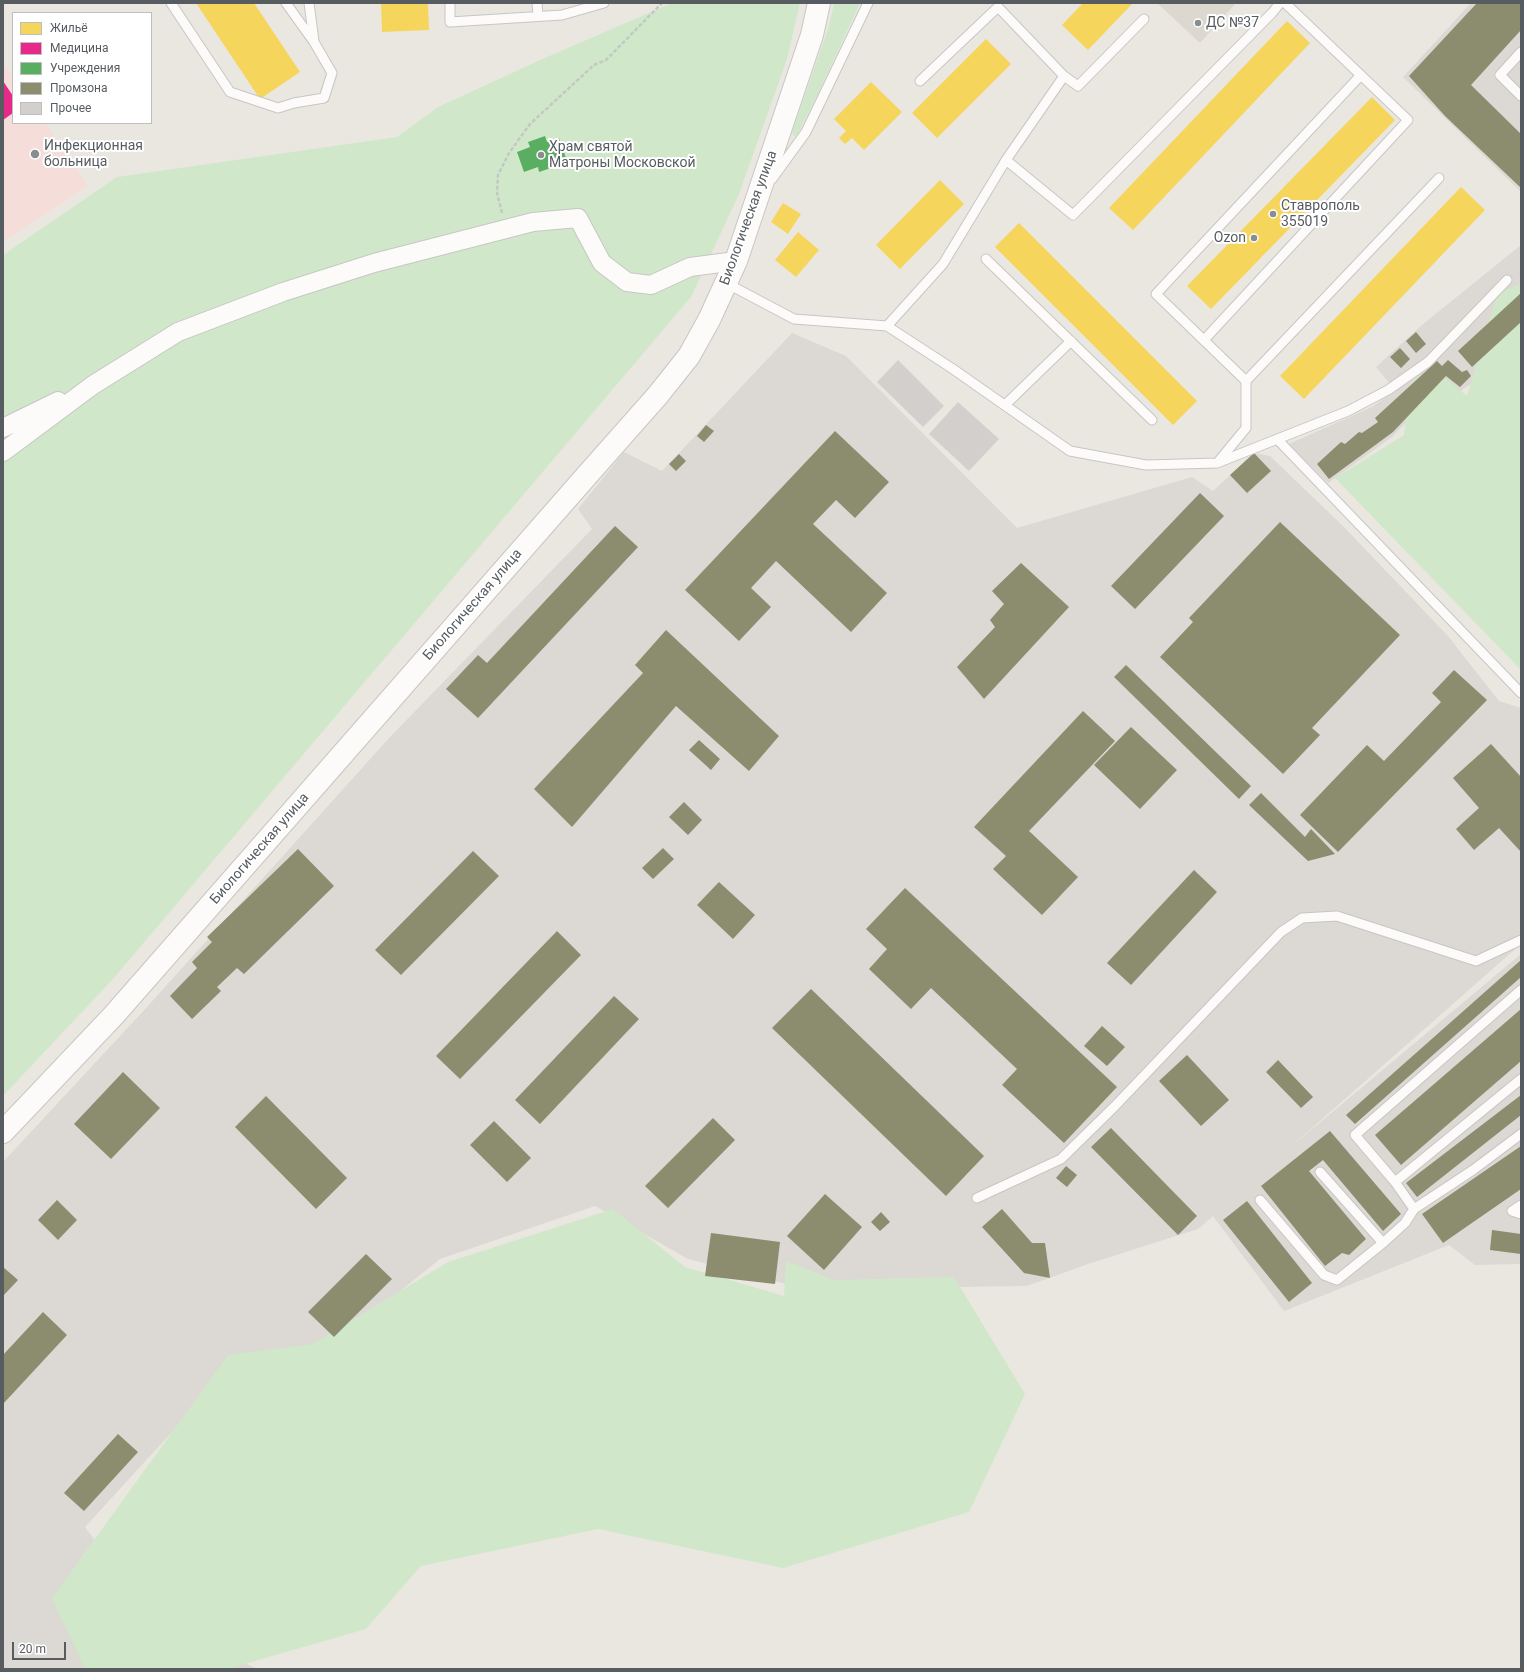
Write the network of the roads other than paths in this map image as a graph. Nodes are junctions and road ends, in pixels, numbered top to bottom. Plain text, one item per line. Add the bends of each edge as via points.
1 (171, 3) edge
2 (286, 3) edge
3 (308, 3) edge
4 (450, 3) edge
5 (537, 3) edge
6 (604, 3) edge
7 (819, 3) edge
8 (868, 3) edge
9 (1280, 3) edge
10 (1285, 3) edge
11 (1000, 5) edge
12 (538, 16) junction
13 (1144, 19) dead end
14 (314, 42) junction
15 (1521, 52) edge
16 (1361, 75) junction
17 (1064, 76) junction
18 (920, 81) dead end
19 (1521, 96) edge
20 (1006, 160) junction
21 (1439, 178) dead end
22 (759, 196) junction
23 (986, 260) dead end
24 (736, 261) junction
25 (1507, 280) dead end
26 (726, 283) junction
27 (887, 326) junction
28 (1204, 340) junction
29 (1071, 341) junction
30 (1246, 381) junction
31 (93, 385) junction
32 (1005, 405) junction
33 (1152, 420) dead end
34 (3, 428) edge
35 (1277, 439) junction
36 (3, 452) edge
37 (1217, 463) junction
38 (1521, 693) edge
39 (1521, 940) edge
40 (1521, 990) edge
41 (1521, 1079) edge
42 (3, 1132) edge
43 (1521, 1134) edge
44 (1320, 1172) dead end
45 (1395, 1182) junction
46 (978, 1198) dead end
47 (1260, 1200) dead end
48 (1521, 1205) edge
49 (1414, 1209) junction
50 (1521, 1214) edge
51 (1383, 1243) junction

1 - 14 lane via 230,92 278,108 324,98 332,73
2 - 14 lane
3 - 14 lane
4 - 12 lane via 450,22
5 - 12 lane
6 - 12 lane via 562,15
7 - 22 street, Биологическая улица via 812,35
8 - 22 lane via 806,132
9 - 20 lane via 1073,215
10 - 16 lane
11 - 17 lane
11 - 18 lane
13 - 17 lane via 1078,86
15 - 19 lane via 1500,75
16 - 28 lane via 1408,120
16 - 28 lane via 1156,294
17 - 20 lane
20 - 27 lane via 943,264
21 - 30 lane
22 - 24 street, Биологическая улица
23 - 29 lane
24 - 26 street, Биологическая улица
24 - 31 street via 690,268 651,285 627,282 602,263 578,218 533,222 374,263 283,292 178,332
25 - 35 lane via 1428,362 1394,386 1348,412
26 - 27 lane via 794,319
26 - 42 street, Биологическая улица via 689,356 658,394 114,1014
27 - 32 lane
28 - 30 lane
29 - 32 lane
29 - 33 lane
30 - 37 lane via 1246,428
31 - 34 street
31 - 36 street
32 - 37 lane via 1070,451 1146,465
35 - 37 lane
35 - 38 lane
39 - 46 lane via 1476,961 1337,916 1302,918 1281,932 1061,1159
40 - 45 lane via 1355,1134
41 - 45 lane
43 - 49 lane
44 - 51 lane
45 - 49 lane
47 - 51 lane via 1324,1275 1337,1280
48 - 50 lane via 1512,1211
49 - 51 lane via 1405,1223

